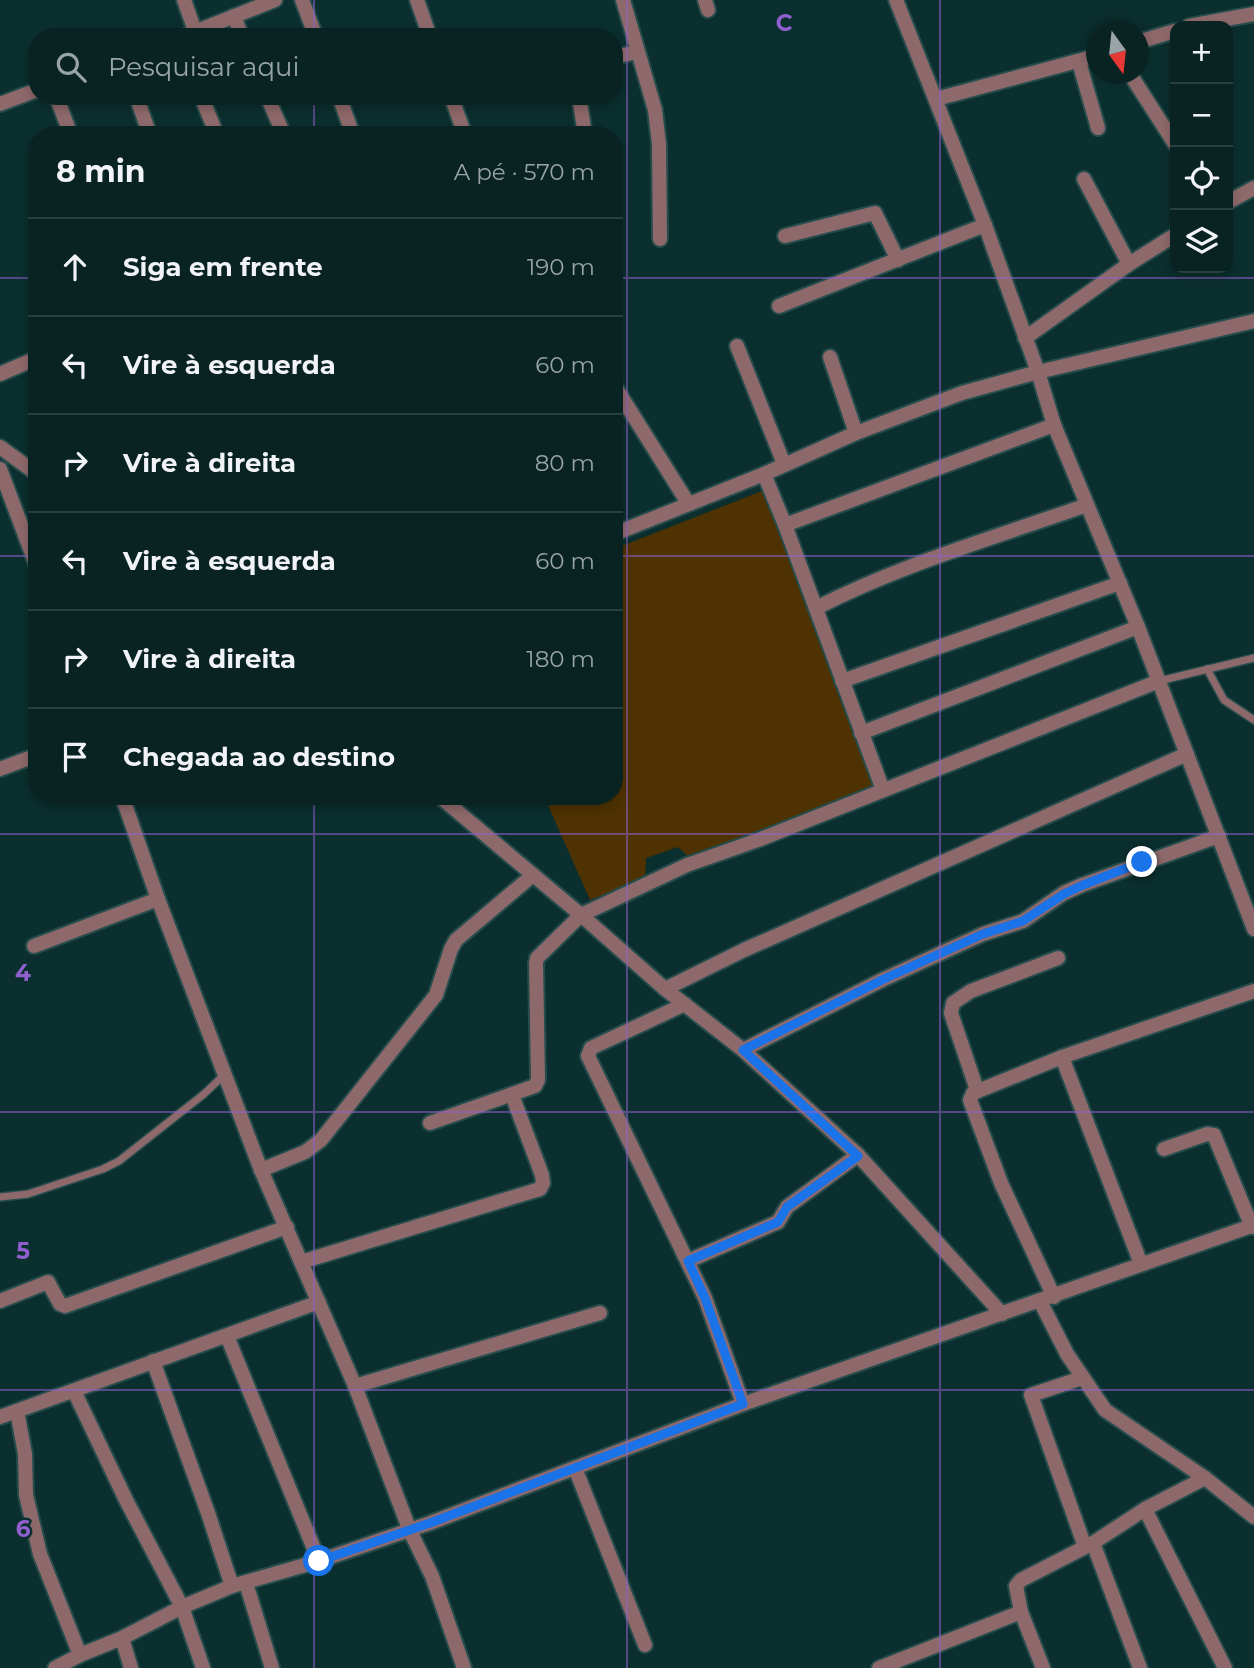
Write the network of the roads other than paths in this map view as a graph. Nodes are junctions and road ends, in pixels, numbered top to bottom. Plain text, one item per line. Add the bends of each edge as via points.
1 (184, 0) edge
2 (275, 0) edge
3 (302, 0) edge
4 (417, 0) edge
5 (623, 0) edge
6 (896, 0) edge
7 (254, 4) edge
8 (1254, 14) edge
9 (234, 16) junction
10 (1216, 21) edge
11 (188, 28) edge
12 (204, 28) edge
13 (239, 28) edge
14 (313, 28) edge
15 (427, 28) edge
16 (1170, 33) edge
17 (1149, 39) edge
18 (637, 52) junction
19 (623, 56) edge
20 (1086, 60) edge
21 (1079, 62) junction
22 (1136, 84) edge
23 (28, 93) edge
24 (936, 99) junction
25 (0, 104) edge
26 (59, 105) edge
27 (139, 105) edge
28 (205, 105) edge
29 (271, 105) edge
30 (342, 105) edge
31 (454, 105) edge
32 (580, 105) edge
33 (67, 126) edge
34 (147, 126) edge
35 (213, 126) edge
36 (280, 126) edge
37 (350, 126) edge
38 (462, 126) edge
39 (584, 126) edge
40 (1098, 128) dead end
41 (1170, 136) edge
42 (1084, 179) dead end
43 (1254, 188) edge
44 (1233, 199) edge
45 (985, 225) junction
46 (785, 236) dead end
47 (1170, 238) edge
48 (660, 239) dead end
49 (898, 260) junction
50 (1129, 264) junction
51 (779, 306) dead end
52 (1254, 321) edge
53 (1025, 338) junction
54 (737, 346) dead end
55 (830, 357) dead end
56 (28, 362) edge
57 (1038, 372) junction
58 (0, 373) edge
59 (623, 399) edge
60 (1054, 425) junction
61 (856, 433) junction
62 (0, 447) edge
63 (784, 464) junction
64 (28, 467) edge
65 (0, 469) edge
66 (764, 474) junction
67 (6, 503) edge
68 (688, 503) junction
69 (1087, 505) junction
70 (786, 525) junction
71 (623, 530) edge
72 (28, 548) edge
73 (1120, 583) junction
74 (816, 608) junction
75 (1138, 627) junction
76 (1254, 657) edge
77 (1207, 669) junction
78 (842, 681) junction
79 (1159, 681) junction
80 (1254, 720) edge
81 (861, 733) junction
82 (1187, 754) junction
83 (28, 758) edge
84 (0, 769) edge
85 (883, 790) junction
86 (125, 805) edge
87 (450, 805) edge
88 (1219, 835) junction
89 (533, 875) junction
90 (158, 900) junction
91 (581, 915) junction
92 (1254, 929) edge
93 (34, 946) dead end
94 (1058, 958) dead end
95 (665, 989) junction
96 (1254, 991) edge
97 (685, 1004) junction
98 (743, 1050) junction
99 (1062, 1057) junction
100 (225, 1074) junction
101 (977, 1090) junction
102 (512, 1095) junction
103 (430, 1123) dead end
104 (1164, 1150) dead end
105 (858, 1156) junction
106 (261, 1170) junction
107 (0, 1197) edge
108 (1253, 1226) edge
109 (287, 1227) junction
110 (688, 1261) junction
111 (302, 1262) junction
112 (1141, 1264) junction
113 (1054, 1297) junction
114 (0, 1301) edge
115 (1040, 1301) junction
116 (319, 1302) junction
117 (600, 1313) dead end
118 (1002, 1314) junction
119 (227, 1336) junction
120 (153, 1361) junction
121 (1082, 1378) junction
122 (355, 1386) junction
123 (74, 1391) junction
124 (743, 1404) junction
125 (18, 1412) junction
126 (0, 1417) edge
127 (575, 1468) junction
128 (1205, 1478) junction
129 (1145, 1509) junction
130 (1254, 1517) edge
131 (410, 1531) junction
132 (1089, 1545) junction
133 (319, 1561) junction
134 (239, 1585) junction
135 (182, 1606) junction
136 (1021, 1612) junction
137 (122, 1638) junction
138 (645, 1645) dead end
139 (80, 1655) junction
140 (917, 1661) edge
141 (55, 1668) edge
142 (131, 1668) edge
143 (203, 1668) edge
144 (272, 1668) edge
145 (463, 1668) edge
146 (879, 1668) edge
147 (1043, 1668) edge
148 (1140, 1668) edge
149 (1226, 1668) edge

1 - 11 street
2 - 7 street
3 - 14 street
4 - 15 street
5 - 18 street
6 - 24 street
7 - 9 street
8 - 10 street
9 - 12 street
9 - 13 street
16 - 17 street
18 - 19 street
18 - 48 street via 659,144
20 - 21 street
21 - 24 street
21 - 40 street
22 - 41 street
23 - 25 street
24 - 45 street
26 - 33 street
27 - 34 street
28 - 35 street
29 - 36 street
30 - 37 street
31 - 38 street
32 - 39 street
42 - 50 street
43 - 44 street
45 - 49 street
45 - 53 street
46 - 49 street via 875,213
47 - 50 street
49 - 51 street
50 - 53 street
52 - 57 street
53 - 57 street
54 - 63 street
55 - 61 street
56 - 58 street
57 - 60 street
57 - 61 street via 962,393
59 - 68 street
60 - 69 street
60 - 70 street
61 - 63 street
62 - 64 street
63 - 66 street
65 - 67 street
66 - 68 street
66 - 70 street
67 - 72 street
68 - 71 street
69 - 73 street
69 - 74 street via 847,591
70 - 74 street
73 - 75 street
73 - 78 street
74 - 78 street
75 - 79 street
75 - 81 street
76 - 77 lane
77 - 79 lane
77 - 80 lane via 1224,700
78 - 81 street
79 - 82 street
79 - 85 street
81 - 85 street
82 - 88 street
82 - 95 street
83 - 84 street
85 - 91 street via 687,865
86 - 90 street
87 - 89 street
88 - 92 street
88 - 98 street via 1083,885 1023,921 884,979
89 - 91 street
89 - 106 street via 456,940 436,995 321,1140
90 - 93 street
90 - 100 street
91 - 95 street
91 - 102 street via 537,958 538,1080 535,1086
94 - 101 street via 953,1003 951,1013
95 - 97 street
96 - 99 street
97 - 98 street
97 - 110 street via 591,1048 587,1056
98 - 105 street
99 - 101 street
99 - 112 street
100 - 106 street
100 - 107 lane via 119,1161 28,1194
101 - 113 street via 970,1100 986,1147
102 - 103 street
102 - 111 street via 542,1175 540,1189
104 - 108 street via 1214,1135
105 - 110 street via 787,1207 778,1222
105 - 118 street
106 - 109 street
108 - 112 street
109 - 111 street
109 - 114 street via 65,1306 48,1282
110 - 124 street
111 - 116 street
112 - 113 street
113 - 115 street
115 - 118 street
115 - 121 street
116 - 119 street
116 - 122 street
117 - 122 street
118 - 124 street
119 - 120 street
119 - 133 street
120 - 123 street
120 - 134 street
121 - 128 street via 1105,1410
121 - 132 street via 1031,1395
122 - 131 street
123 - 125 street
123 - 135 street
124 - 127 street
125 - 126 street
125 - 139 street via 26,1495 40,1554
127 - 131 street
127 - 138 street
128 - 129 street
128 - 130 street
129 - 132 street
129 - 149 street
131 - 133 street
131 - 145 street via 432,1576
132 - 136 street via 1021,1580 1016,1586
132 - 148 street
133 - 134 street
134 - 135 street
134 - 144 street
135 - 137 street
135 - 143 street
136 - 140 street
136 - 147 street
137 - 139 street
137 - 142 street
139 - 141 street
140 - 146 street

